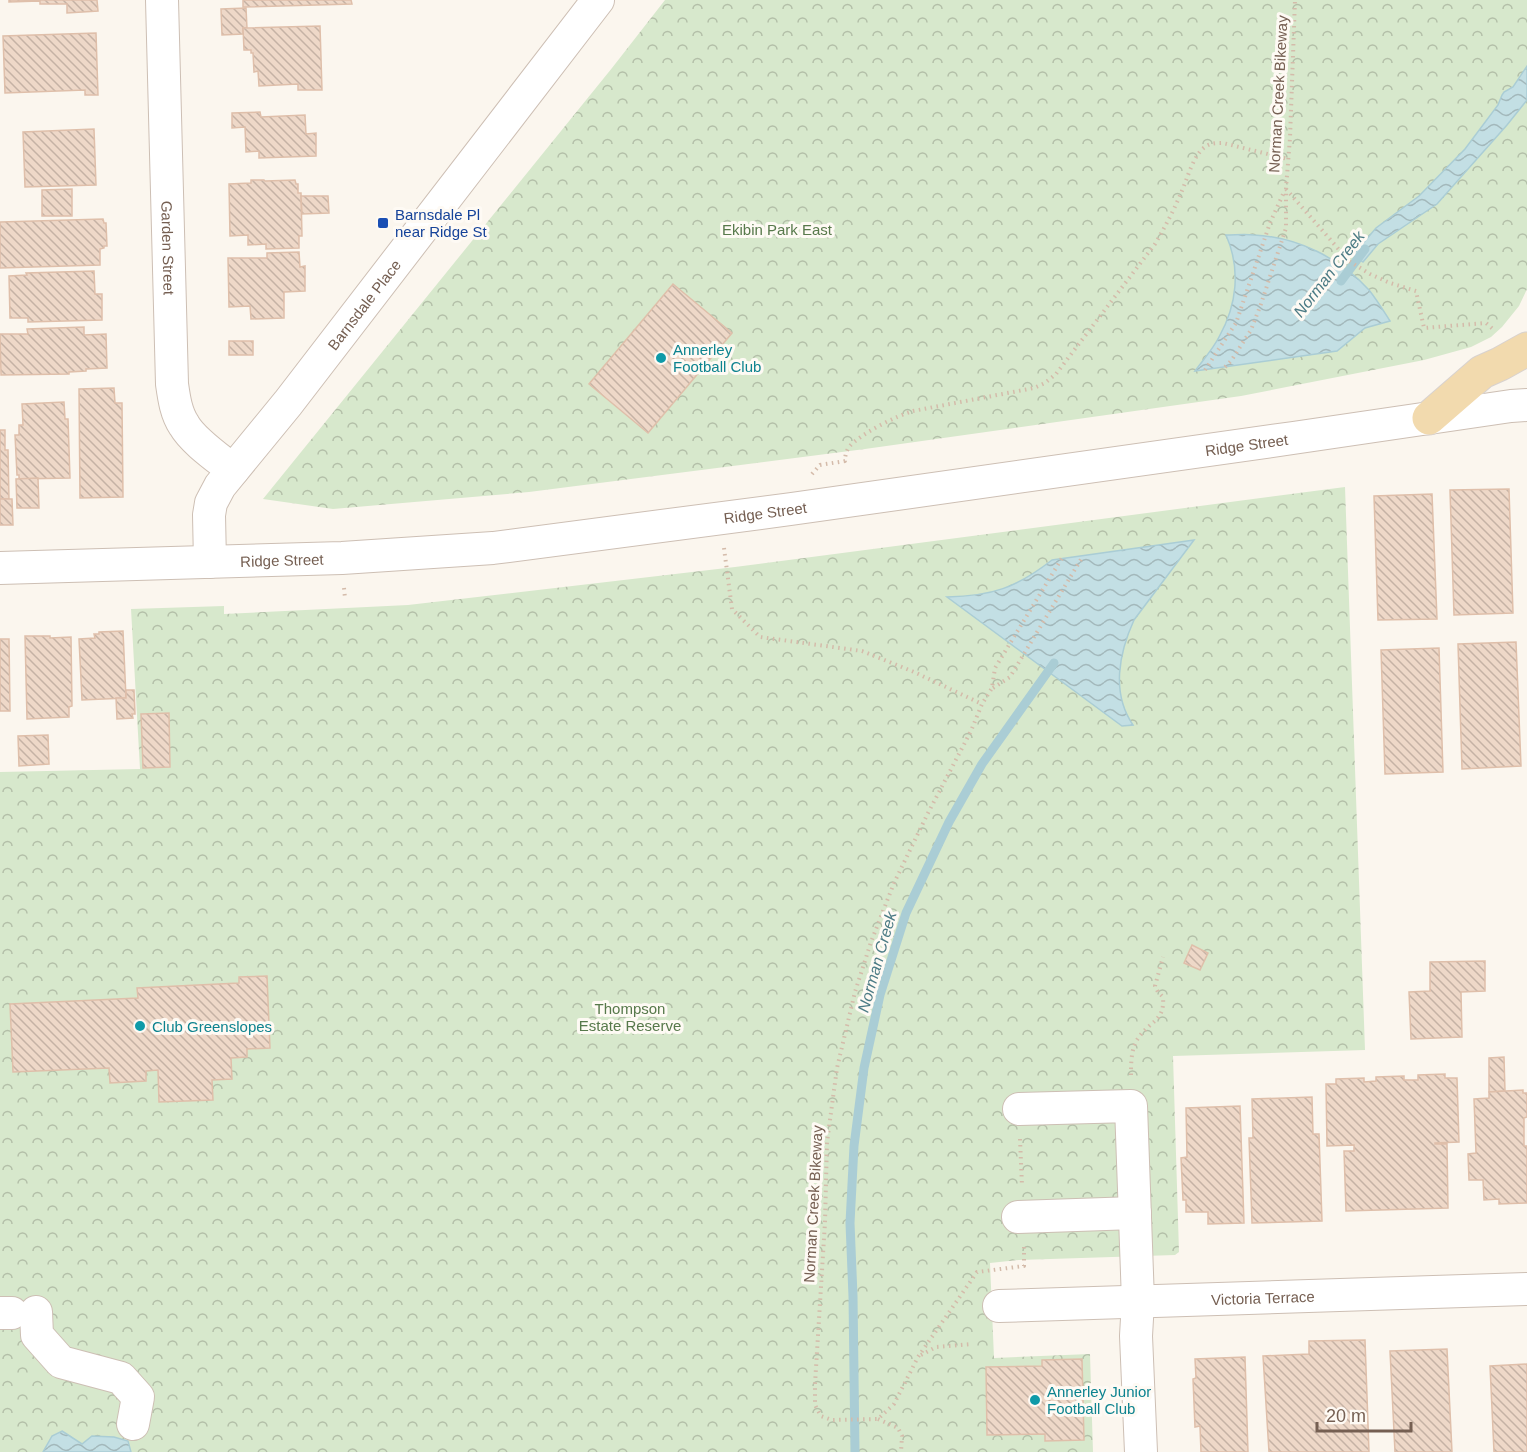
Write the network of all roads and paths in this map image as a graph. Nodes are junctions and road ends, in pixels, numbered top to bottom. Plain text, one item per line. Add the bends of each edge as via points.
1 (162, 0) edge
2 (598, 0) edge
3 (1294, 0) edge
4 (1288, 159) junction
5 (1286, 188) junction
6 (1490, 326) dead end
7 (1527, 349) edge
8 (1226, 367) dead end
9 (1205, 370) dead end
10 (1527, 405) edge
11 (1430, 418) junction
12 (232, 470) junction
13 (811, 476) dead end
14 (724, 552) dead end
15 (1083, 556) dead end
16 (1062, 558) dead end
17 (210, 562) junction
18 (0, 568) edge
19 (344, 587) dead end
20 (345, 598) dead end
21 (992, 688) junction
22 (982, 704) junction
23 (1163, 957) dead end
24 (1131, 1073) dead end
25 (1019, 1109) joint
26 (1135, 1213) junction
27 (1020, 1217) junction
28 (1527, 1288) edge
29 (1138, 1301) junction
30 (999, 1306) dead end
31 (16, 1312) edge
32 (972, 1344) dead end
33 (918, 1357) junction
34 (878, 1419) junction
35 (133, 1424) dead end
36 (901, 1452) edge
37 (1141, 1452) edge

1 - 12 street, Garden Street via 172,384 184,426
2 - 12 street, Barnsdale Place via 288,403
3 - 4 path, Norman Creek Bikeway
4 - 5 path, Norman Creek Bikeway
4 - 13 path via 1223,143 1204,147 1155,244 1056,374 1034,388 897,416 854,442 845,461 820,465
5 - 6 path via 1349,261 1390,283 1416,291 1424,328 1486,323
5 - 8 path, Norman Creek Bikeway via 1286,228 1261,304 1251,330
5 - 9 path, Norman Creek Bikeway via 1236,323
7 - 11 main road via 1482,372
10 - 11 street, Ridge Street
11 - 17 street, Ridge Street via 493,548
12 - 17 street, Barnsdale Place via 211,503
14 - 22 path via 732,609 760,637 862,651
15 - 21 path, Norman Creek Bikeway via 1010,676
16 - 21 path, Norman Creek Bikeway via 995,668
17 - 18 street, Ridge Street
19 - 20 path
21 - 22 path, Norman Creek Bikeway
22 - 34 path, Norman Creek Bikeway via 894,883 855,992 837,1068 827,1142 815,1405 821,1416 832,1420
23 - 24 path via 1155,986 1163,997 1161,1016 1138,1038
25 - 26 street via 1131,1106
25 - 27 path
26 - 27 street
26 - 29 street
27 - 33 path via 1024,1266 977,1272
28 - 29 street, Victoria Terrace
29 - 30 street, Victoria Terrace
29 - 37 street
31 - 35 street via 61,1362 121,1378 138,1397
32 - 33 path via 936,1347
33 - 34 path via 894,1404
34 - 36 path via 898,1428

